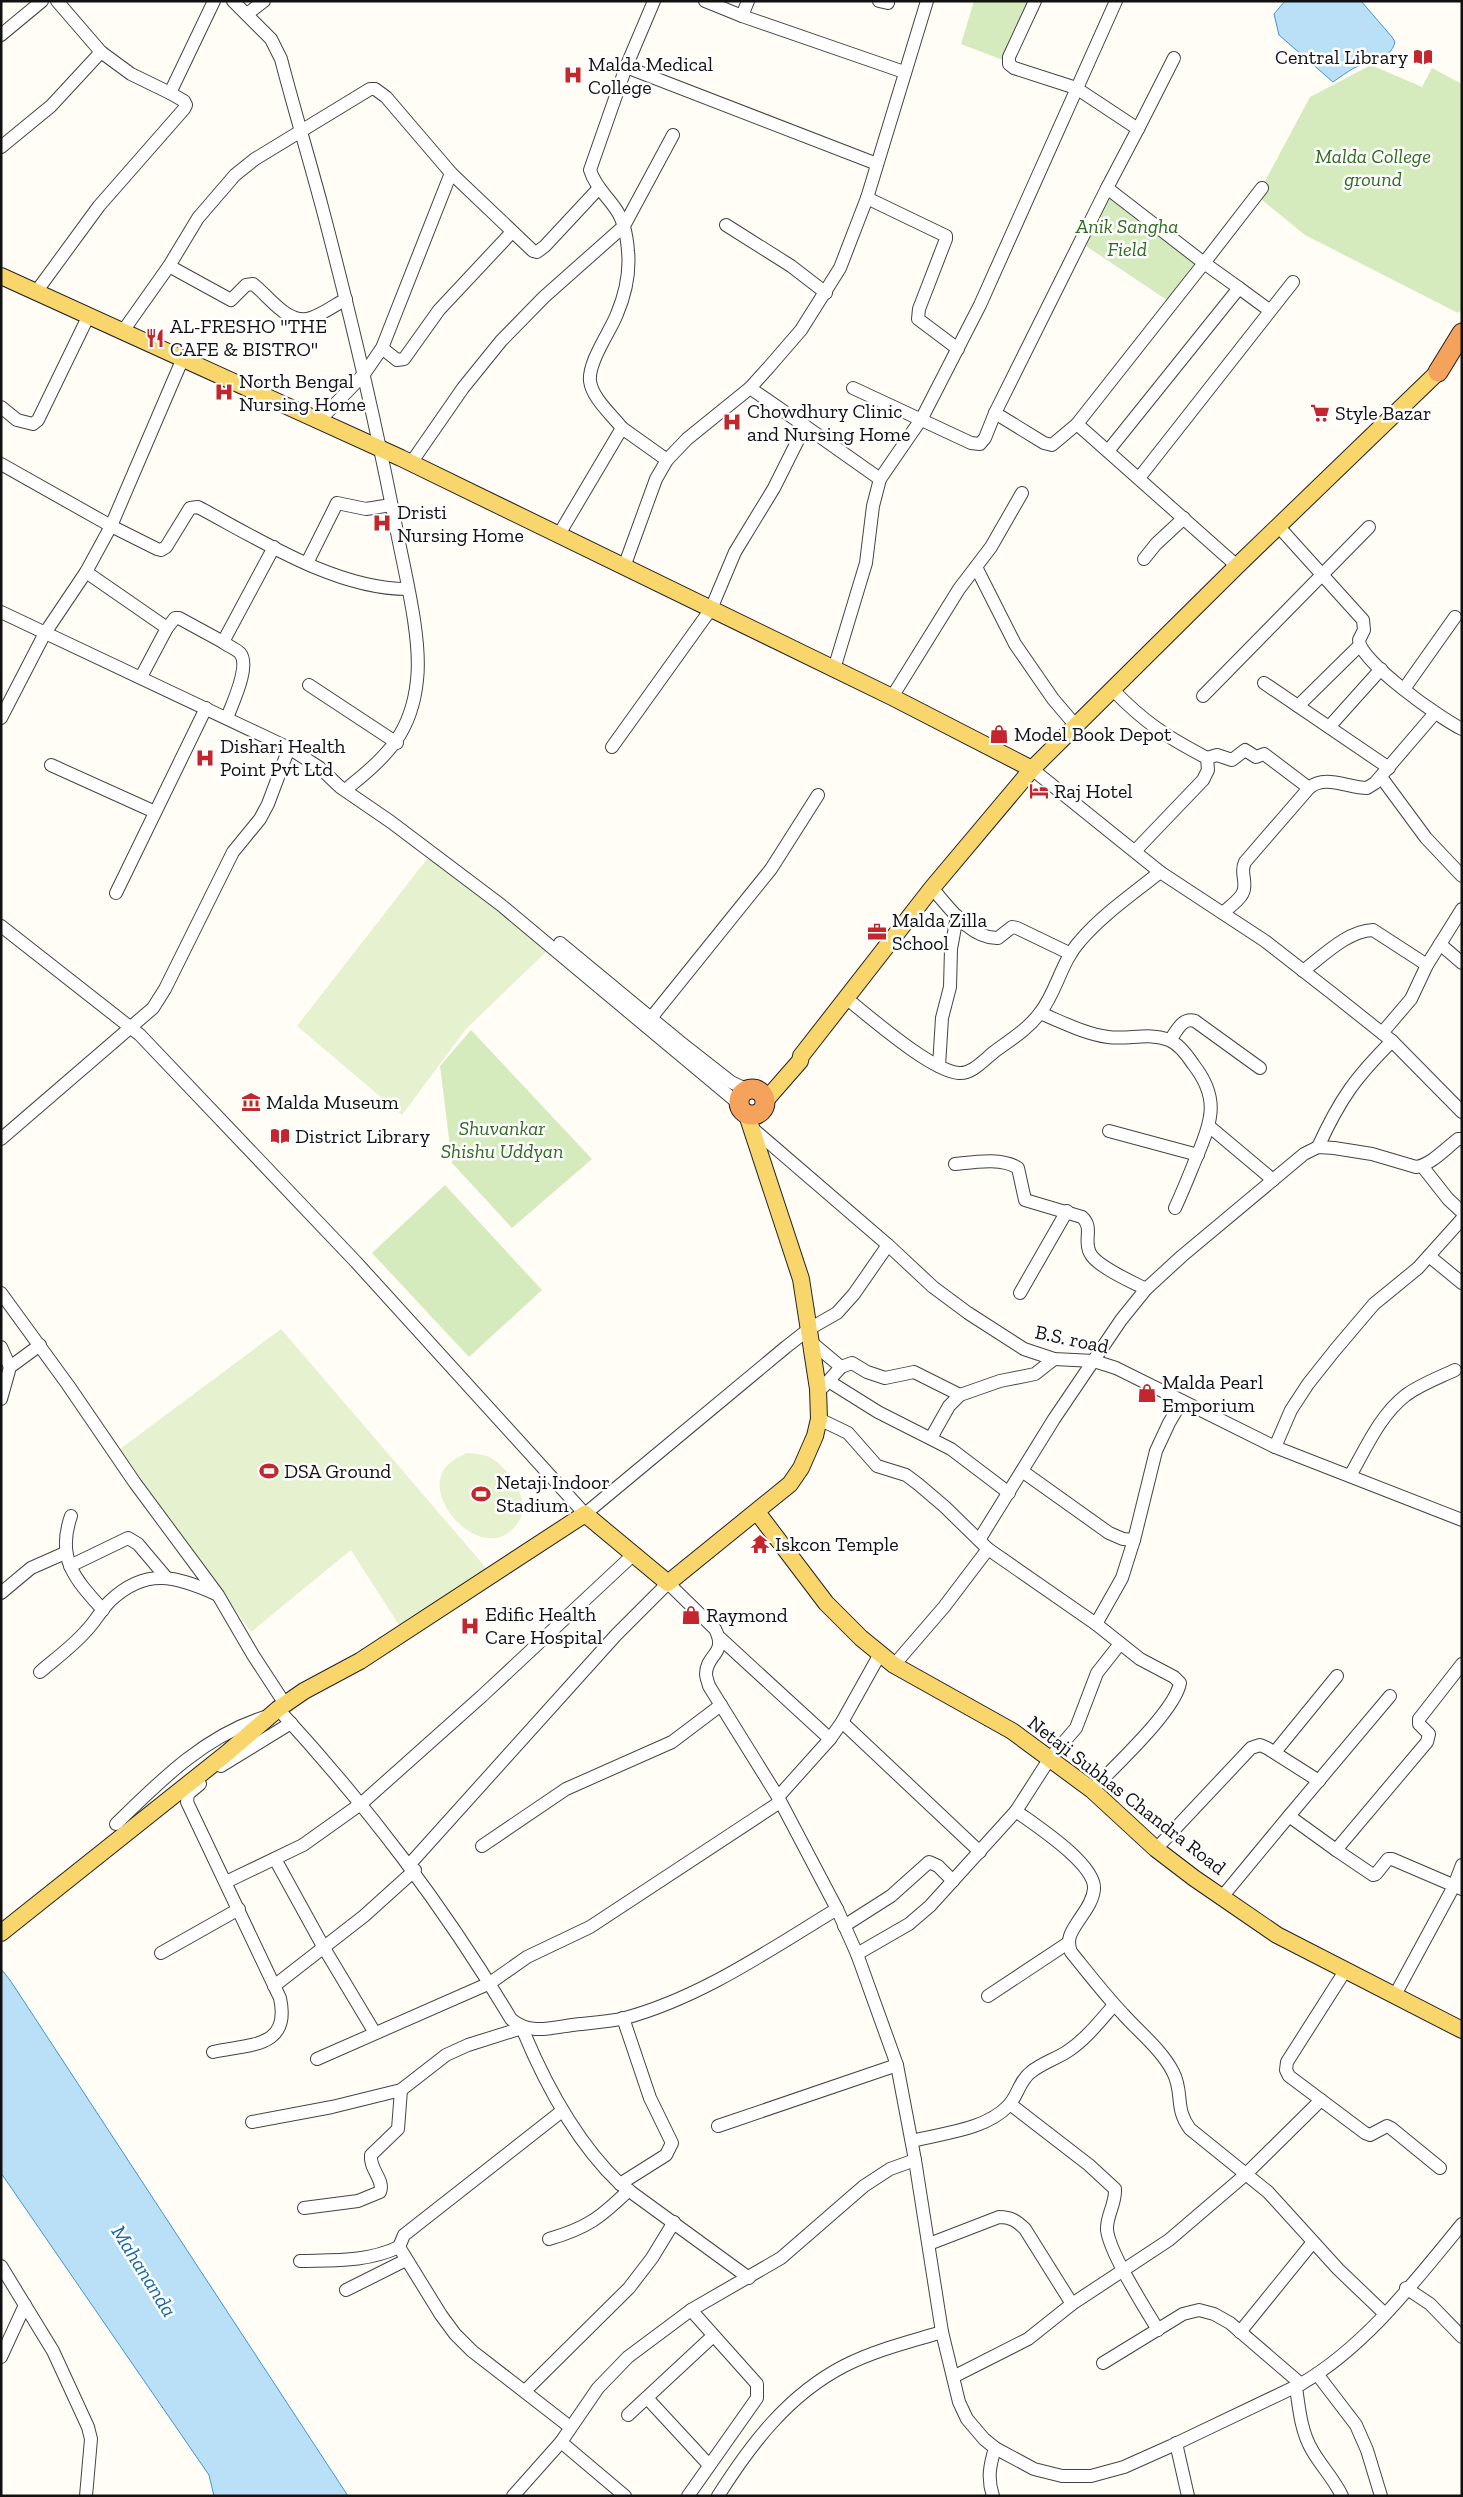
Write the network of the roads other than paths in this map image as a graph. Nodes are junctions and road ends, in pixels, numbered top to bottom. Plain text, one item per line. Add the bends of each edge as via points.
1 (42, 1) edge
2 (57, 1) edge
3 (214, 1) edge
4 (232, 1) edge
5 (264, 1) edge
6 (654, 1) edge
7 (706, 1) edge
8 (748, 1) edge
9 (927, 1) edge
10 (1035, 1) edge
11 (1116, 1) edge
12 (247, 14) junction
13 (742, 16) junction
14 (1, 35) edge
15 (101, 52) junction
16 (1174, 58) dead end
17 (626, 67) junction
18 (904, 72) junction
19 (1076, 88) junction
20 (170, 93) junction
21 (1138, 129) junction
22 (300, 132) junction
23 (673, 135) dead end
24 (1, 148) edge
25 (877, 164) junction
26 (451, 173) junction
27 (599, 188) junction
28 (1107, 188) junction
29 (1262, 188) dead end
30 (867, 198) junction
31 (726, 225) dead end
32 (624, 226) junction
33 (512, 232) junction
34 (1204, 263) junction
35 (169, 266) junction
36 (1, 276) edge
37 (1293, 282) dead end
38 (1239, 288) junction
39 (36, 292) junction
40 (826, 293) junction
41 (346, 299) junction
42 (1269, 310) junction
43 (89, 316) junction
44 (123, 331) junction
45 (1462, 333) edge
46 (382, 348) junction
47 (958, 349) junction
48 (183, 358) junction
49 (1462, 359) edge
50 (1438, 372) junction
51 (364, 374) junction
52 (750, 388) junction
53 (853, 388) dead end
54 (1, 408) edge
55 (995, 413) junction
56 (922, 418) junction
57 (319, 422) junction
58 (1077, 424) junction
59 (805, 426) junction
60 (622, 428) junction
61 (382, 450) junction
62 (1108, 451) junction
63 (667, 460) junction
64 (411, 463) junction
65 (1, 464) edge
66 (1139, 478) junction
67 (880, 479) junction
68 (1022, 493) dead end
69 (391, 505) junction
70 (1184, 518) junction
71 (111, 526) junction
72 (1278, 527) junction
73 (1369, 527) dead end
74 (558, 536) junction
75 (274, 547) junction
76 (1144, 559) dead end
77 (307, 562) junction
78 (1237, 566) junction
79 (624, 567) junction
80 (976, 567) junction
81 (86, 572) junction
82 (1322, 574) junction
83 (408, 590) junction
84 (711, 609) junction
85 (1, 612) edge
86 (1455, 617) dead end
87 (167, 628) junction
88 (46, 633) junction
89 (223, 642) junction
90 (1359, 646) junction
91 (834, 669) junction
92 (1380, 669) junction
93 (141, 677) junction
94 (1264, 683) dead end
95 (309, 685) dead end
96 (1404, 689) junction
97 (1113, 690) junction
98 (1203, 696) dead end
99 (892, 697) junction
100 (1298, 706) junction
101 (206, 708) junction
102 (1435, 713) junction
103 (1, 718) edge
104 (227, 718) junction
105 (1076, 726) junction
106 (1329, 727) junction
107 (1461, 727) edge
108 (397, 743) junction
109 (612, 747) dead end
110 (289, 748) junction
111 (1208, 758) junction
112 (52, 765) dead end
113 (1032, 769) junction
114 (1385, 772) junction
115 (336, 781) junction
116 (350, 786) junction
117 (1309, 788) junction
118 (818, 795) dead end
119 (155, 812) junction
120 (1135, 851) junction
121 (1160, 872) junction
122 (1462, 876) edge
123 (932, 888) junction
124 (116, 892) dead end
125 (1462, 909) edge
126 (1223, 913) junction
127 (957, 916) junction
128 (1, 926) edge
129 (1440, 944) junction
130 (1069, 953) junction
131 (1462, 963) edge
132 (1427, 965) junction
133 (1303, 971) junction
134 (846, 998) junction
135 (1040, 1013) junction
136 (651, 1018) junction
137 (130, 1027) junction
138 (1387, 1037) junction
139 (1170, 1040) junction
140 (939, 1066) junction
141 (1260, 1068) dead end
142 (753, 1110) junction
143 (1462, 1112) edge
144 (1210, 1127) junction
145 (1109, 1131) dead end
146 (1460, 1138) edge
147 (1, 1139) edge
148 (1318, 1146) junction
149 (1198, 1155) junction
150 (955, 1164) dead end
151 (1422, 1166) junction
152 (1274, 1180) junction
153 (1175, 1208) dead end
154 (1067, 1211) junction
155 (1462, 1212) edge
156 (1462, 1219) edge
157 (888, 1245) junction
158 (1429, 1256) junction
159 (1462, 1283) edge
160 (1146, 1289) junction
161 (1, 1293) edge
162 (1020, 1294) dead end
163 (809, 1335) junction
164 (40, 1345) junction
165 (1, 1347) edge
166 (1054, 1359) junction
167 (1094, 1361) junction
168 (10, 1367) junction
169 (841, 1367) junction
170 (1455, 1370) dead end
171 (824, 1386) junction
172 (960, 1395) junction
173 (1, 1399) edge
174 (1182, 1401) junction
175 (819, 1419) junction
176 (931, 1438) junction
177 (1275, 1448) junction
178 (1022, 1471) junction
179 (1350, 1476) junction
180 (1009, 1493) junction
181 (757, 1512) junction
182 (585, 1514) junction
183 (71, 1516) dead end
184 (1462, 1520) edge
185 (979, 1540) junction
186 (1134, 1540) junction
187 (988, 1549) junction
188 (65, 1553) junction
189 (634, 1554) junction
190 (70, 1566) junction
191 (165, 1576) junction
192 (668, 1583) junction
193 (1, 1593) edge
194 (218, 1595) junction
195 (103, 1610) junction
196 (1096, 1624) junction
197 (720, 1638) junction
198 (1119, 1645) junction
199 (880, 1654) junction
200 (1462, 1664) edge
201 (894, 1666) junction
202 (40, 1672) dead end
203 (1337, 1676) dead end
204 (1390, 1696) dead end
205 (721, 1705) junction
206 (279, 1709) junction
207 (842, 1722) junction
208 (291, 1723) junction
209 (830, 1739) junction
210 (1275, 1752) junction
211 (1050, 1758) junction
212 (1319, 1782) junction
213 (1092, 1790) junction
214 (779, 1800) junction
215 (362, 1803) junction
216 (1016, 1811) junction
217 (1289, 1816) junction
218 (116, 1824) dead end
219 (482, 1846) dead end
220 (1156, 1849) junction
221 (1336, 1850) junction
222 (980, 1852) junction
223 (275, 1859) junction
224 (1462, 1866) edge
225 (412, 1868) junction
226 (954, 1881) junction
227 (226, 1882) junction
228 (1458, 1887) edge
229 (1222, 1897) junction
230 (239, 1909) junction
231 (837, 1909) junction
232 (844, 1926) junction
233 (1, 1932) edge
234 (1068, 1943) junction
235 (324, 1948) junction
236 (161, 1953) dead end
237 (857, 1954) junction
238 (1345, 1971) junction
239 (490, 1983) junction
240 (274, 1986) junction
241 (988, 1996) dead end
242 (1395, 1996) junction
243 (1114, 2005) junction
244 (623, 2018) junction
245 (522, 2028) junction
246 (1462, 2030) edge
247 (375, 2033) junction
248 (213, 2052) dead end
249 (317, 2059) dead end
250 (897, 2065) junction
251 (401, 2090) junction
252 (1322, 2100) junction
253 (1010, 2104) junction
254 (562, 2111) junction
255 (252, 2122) dead end
256 (718, 2126) dead end
257 (912, 2141) junction
258 (915, 2160) junction
259 (1440, 2168) dead end
260 (1245, 2175) junction
261 (624, 2187) junction
262 (304, 2208) dead end
263 (674, 2222) junction
264 (1459, 2232) edge
265 (549, 2239) dead end
266 (1313, 2242) junction
267 (929, 2244) junction
268 (399, 2247) junction
269 (406, 2260) junction
270 (300, 2261) dead end
271 (1, 2266) edge
272 (1123, 2270) junction
273 (749, 2278) junction
274 (1406, 2288) junction
275 (346, 2290) dead end
276 (1072, 2304) junction
277 (25, 2305) junction
278 (691, 2310) junction
279 (1385, 2314) junction
280 (1158, 2330) junction
281 (942, 2332) junction
282 (1240, 2332) junction
283 (714, 2336) junction
284 (1462, 2337) edge
285 (1, 2357) edge
286 (1103, 2363) dead end
287 (1317, 2374) junction
288 (953, 2377) junction
289 (1298, 2385) junction
290 (525, 2391) junction
291 (647, 2398) junction
292 (628, 2415) dead end
293 (570, 2427) junction
294 (561, 2442) junction
295 (1176, 2443) junction
296 (995, 2448) junction
297 (709, 2465) junction
298 (86, 2496) edge
299 (513, 2496) edge
300 (625, 2496) edge
301 (688, 2496) edge
302 (718, 2496) edge
303 (993, 2496) edge
304 (1188, 2496) edge
305 (1342, 2496) edge
306 (1381, 2496) edge

1 - 14 street
2 - 15 street
3 - 20 street
4 - 12 street
5 - 12 street
6 - 17 street
7 - 13 street
8 - 13 street
9 - 18 street
10 - 19 street via 1009,57 1009,64
11 - 19 street
12 - 22 street via 276,48
13 - 18 street
15 - 20 street via 131,74
15 - 24 street via 51,106
16 - 21 street
17 - 25 street
17 - 27 street via 591,161 590,170
18 - 25 street
19 - 21 street
19 - 47 street via 1018,225
20 - 39 street via 184,101 184,109 99,206
21 - 28 street
22 - 26 street via 375,89 386,97
22 - 35 street via 235,175 198,218
22 - 41 street
23 - 32 street
25 - 30 street
26 - 33 street
26 - 46 street
27 - 32 street via 616,209
27 - 33 street via 541,250 533,251
28 - 34 street
28 - 55 street
29 - 34 street
30 - 40 street via 840,268
30 - 47 street via 946,236 918,319
31 - 40 street via 791,266
32 - 60 street via 628,252 627,281 617,314 594,362 590,381 596,396
32 - 64 street via 544,296 500,341
33 - 46 street via 439,310 404,359 397,360
34 - 38 street
34 - 58 street
35 - 41 street via 231,300 246,285 253,284 286,313 304,320
35 - 44 street
36 - 39 main road
37 - 42 street
38 - 42 street
38 - 62 street
39 - 43 main road
40 - 52 street via 801,330
41 - 51 street
42 - 66 street
43 - 44 main road
43 - 54 street via 38,420 33,424 23,423
44 - 48 main road
45 - 50 highway
46 - 51 street
47 - 56 street
48 - 57 main road
48 - 71 street
49 - 50 highway
50 - 72 main road
51 - 57 street
51 - 61 street
52 - 59 street
52 - 63 street via 687,439
53 - 56 street
55 - 56 street via 980,444 971,443
55 - 58 street via 1052,445
56 - 67 street
57 - 61 main road
58 - 62 street
59 - 67 street
59 - 84 street via 774,488 735,552
60 - 63 street
60 - 74 street
61 - 64 main road
61 - 69 street
62 - 66 street
63 - 79 street via 656,479
64 - 74 main road
65 - 71 street
66 - 70 street
67 - 91 street via 866,563
68 - 80 street
69 - 77 street via 366,509 337,503
69 - 83 street
70 - 76 street
70 - 78 street
71 - 75 street via 161,550 194,506
71 - 81 street
72 - 78 main road
72 - 82 street
73 - 82 street
74 - 79 main road
75 - 77 street
75 - 89 street
77 - 83 street via 354,582 383,589
78 - 97 main road
79 - 84 main road
80 - 99 street via 936,623
80 - 105 street via 1016,644
81 - 87 street
81 - 88 street
82 - 90 street via 1363,620 1364,630
82 - 98 street
83 - 108 street via 418,679 410,716
84 - 91 main road
84 - 109 street
85 - 88 street
86 - 96 street
87 - 89 street via 175,618 179,618
87 - 93 street
88 - 93 street
88 - 103 street
89 - 104 street via 239,653 244,661
90 - 92 street
90 - 100 street
91 - 99 main road
92 - 96 street
92 - 106 street
93 - 101 street
94 - 100 street
95 - 108 street
96 - 102 street
97 - 105 main road
97 - 111 street via 1167,738
99 - 113 main road
100 - 106 street
101 - 104 street
101 - 119 street
102 - 107 street
102 - 114 street
104 - 110 street
105 - 113 main road
106 - 114 street
108 - 116 street via 376,766
110 - 115 street
110 - 137 street via 268,804 233,852 165,989 153,1008
111 - 117 street via 1217,755 1232,760 1245,750 1256,757 1264,754
111 - 120 street via 1208,770 1203,780
112 - 119 street
113 - 120 street
113 - 123 main road
114 - 117 street via 1367,788 1325,782 1315,783
114 - 122 street via 1426,838
115 - 116 street
115 - 142 street via 501,905
116 - 136 street via 452,856
117 - 126 street via 1245,862 1242,868 1244,889
118 - 136 street via 771,869
119 - 124 street
120 - 121 street
121 - 126 street
121 - 130 street via 1104,916
123 - 127 street
123 - 134 main road
125 - 129 street
126 - 133 street
127 - 130 street via 994,938 1012,927
127 - 140 street via 951,949 950,987 942,1018
128 - 137 street
129 - 131 street
129 - 132 street
130 - 135 street
132 - 133 street via 1373,930 1364,930
132 - 138 street
133 - 138 street
134 - 140 street
134 - 142 main road
135 - 139 street via 1108,1037 1154,1036
135 - 140 street via 1008,1044 972,1070 960,1073
136 - 142 street via 731,1082
137 - 147 street
137 - 182 street via 356,1262
138 - 143 street
138 - 148 street via 1336,1108
139 - 141 street via 1189,1019
139 - 144 street via 1183,1050 1203,1076 1210,1092
142 - 157 street, B.S. road
142 - 163 main road via 801,1279
144 - 149 street
144 - 152 street
145 - 149 street
146 - 151 street
148 - 151 street
148 - 152 street
149 - 153 street
150 - 154 street via 975,1161 1012,1164 1018,1168 1025,1200
151 - 155 street
152 - 160 street
154 - 160 street via 1087,1221 1088,1246 1097,1262
154 - 162 street
156 - 158 street
157 - 163 street via 854,1294 837,1313
157 - 166 street, B.S. road via 933,1287 968,1313 1024,1349
158 - 159 street
158 - 177 street via 1374,1304 1308,1384 1291,1410
160 - 167 street
161 - 164 street
163 - 169 street
163 - 171 main road
163 - 182 street
164 - 168 street
164 - 194 street via 140,1490
165 - 168 street
166 - 167 street, B.S. road
166 - 172 street via 1035,1374 986,1385
167 - 174 street, B.S. road via 1116,1368
167 - 178 street
168 - 173 street
169 - 171 street
169 - 172 street via 852,1363 885,1378 914,1372
170 - 179 street via 1420,1386 1390,1410
171 - 175 main road
171 - 176 street
172 - 176 street via 949,1406
174 - 177 street, B.S. road
174 - 186 street via 1156,1451
175 - 181 main road via 801,1468 790,1484
175 - 185 street via 848,1433 877,1466 906,1475 918,1484
176 - 180 street
177 - 179 street, B.S. road
178 - 180 street
178 - 186 street via 1110,1533
179 - 184 street, B.S. road
180 - 185 street
181 - 192 main road
181 - 199 main road, Netaji Subhas Chandra Road via 826,1602
182 - 189 main road
182 - 206 main road via 360,1661 304,1691
183 - 188 street via 66,1530
185 - 187 street
186 - 196 street via 1122,1578
187 - 196 street
187 - 201 street
188 - 190 street
188 - 193 street via 32,1568
189 - 192 main road
189 - 215 street
190 - 191 street via 128,1538 138,1544
190 - 195 street
191 - 194 street via 188,1581
191 - 195 street via 128,1587
192 - 197 street via 715,1629
192 - 225 street via 616,1635
194 - 206 street via 253,1655
195 - 202 street via 86,1632
196 - 198 street
197 - 205 street via 718,1652 708,1664 706,1673 709,1686
197 - 209 street
198 - 211 street via 1097,1674 1076,1728
198 - 213 street via 1180,1683 1167,1708
199 - 201 main road, Netaji Subhas Chandra Road
199 - 207 street
200 - 221 street via 1419,1719 1419,1724 1429,1734 1427,1742
201 - 211 main road, Netaji Subhas Chandra Road via 987,1716
203 - 210 street
204 - 212 street
205 - 214 street
205 - 219 street via 672,1742 566,1788
206 - 208 street
206 - 218 street via 231,1730 184,1760
206 - 233 main road
207 - 209 street
207 - 222 street
208 - 215 street
208 - 227 street via 225,1764 188,1794 187,1802
209 - 214 street
210 - 212 street
210 - 220 street via 1260,1745 1251,1748
211 - 213 main road, Netaji Subhas Chandra Road
211 - 216 street
212 - 217 street
213 - 220 main road, Netaji Subhas Chandra Road
214 - 231 street
214 - 239 street via 590,1927 527,1958
215 - 223 street via 311,1839
215 - 225 street
216 - 222 street
216 - 234 street via 1068,1851 1092,1880 1091,1901 1071,1932
217 - 221 street
217 - 229 street
220 - 229 main road, Netaji Subhas Chandra Road
221 - 228 street via 1373,1874 1388,1858
222 - 226 street
223 - 227 street
223 - 235 street
224 - 228 street
225 - 235 street
225 - 239 street
226 - 232 street via 934,1863 924,1863 891,1896
226 - 237 street via 909,1924
227 - 230 street
228 - 242 street
229 - 238 main road, Netaji Subhas Chandra Road via 1277,1935
230 - 236 street
230 - 240 street
231 - 232 street
231 - 244 street via 715,1982 667,2004
232 - 237 street
234 - 241 street
234 - 243 street via 1071,1952
235 - 240 street
235 - 247 street
237 - 250 street
238 - 242 main road, Netaji Subhas Chandra Road
238 - 252 street via 1287,2062 1286,2070 1290,2076
239 - 245 street via 512,2019
239 - 247 street
240 - 248 street via 283,2014 281,2027 273,2037
242 - 246 main road, Netaji Subhas Chandra Road
243 - 253 street via 1085,2038 1022,2079
243 - 260 street via 1174,2072 1182,2118 1190,2129
244 - 245 street via 538,2029
244 - 261 street via 650,2098 672,2143 666,2155
245 - 251 street via 446,2055
245 - 254 street via 538,2068
247 - 249 street
250 - 256 street
250 - 257 street
251 - 255 street
251 - 262 street via 398,2129 371,2155 380,2192 358,2201
252 - 259 street via 1365,2133 1370,2135 1387,2126 1391,2128
252 - 260 street
253 - 257 street via 996,2117 974,2126
253 - 272 street via 1115,2189 1116,2198 1107,2230
254 - 261 street via 590,2151
254 - 268 street via 404,2235
257 - 258 street
258 - 267 street
258 - 273 street via 890,2169 864,2186 781,2258
260 - 266 street via 1268,2192
260 - 272 street via 1169,2240
261 - 263 street
261 - 265 street via 604,2214 588,2225
263 - 273 street
263 - 290 street via 629,2288
264 - 274 street
266 - 279 street
266 - 282 street
267 - 276 street via 1000,2217 1009,2217 1025,2229
267 - 281 street
268 - 269 street
268 - 270 street via 367,2258
269 - 275 street
269 - 290 street via 455,2334
271 - 277 street
272 - 276 street
272 - 280 street
273 - 278 street
274 - 279 street
274 - 284 street via 1430,2304
276 - 288 street via 1028,2339
277 - 285 street
277 - 298 street via 53,2351 88,2427 91,2439
278 - 283 street
278 - 293 street via 628,2356 598,2388
279 - 287 street via 1328,2368
280 - 282 street via 1183,2314 1198,2310 1214,2314
280 - 286 street
281 - 288 street
281 - 302 street via 886,2349 845,2366 813,2385 784,2408 759,2437
282 - 289 street
283 - 291 street
283 - 297 street via 757,2384 759,2393
287 - 289 street
287 - 306 street via 1356,2425 1368,2450
288 - 296 street via 959,2402 968,2419
289 - 295 street
289 - 305 street via 1306,2437
290 - 293 street
291 - 292 street
291 - 297 street
293 - 294 street
294 - 299 street
294 - 300 street
295 - 296 street via 1124,2466 1091,2476 1062,2476 1034,2469
295 - 304 street
296 - 303 street via 989,2466
297 - 301 street

